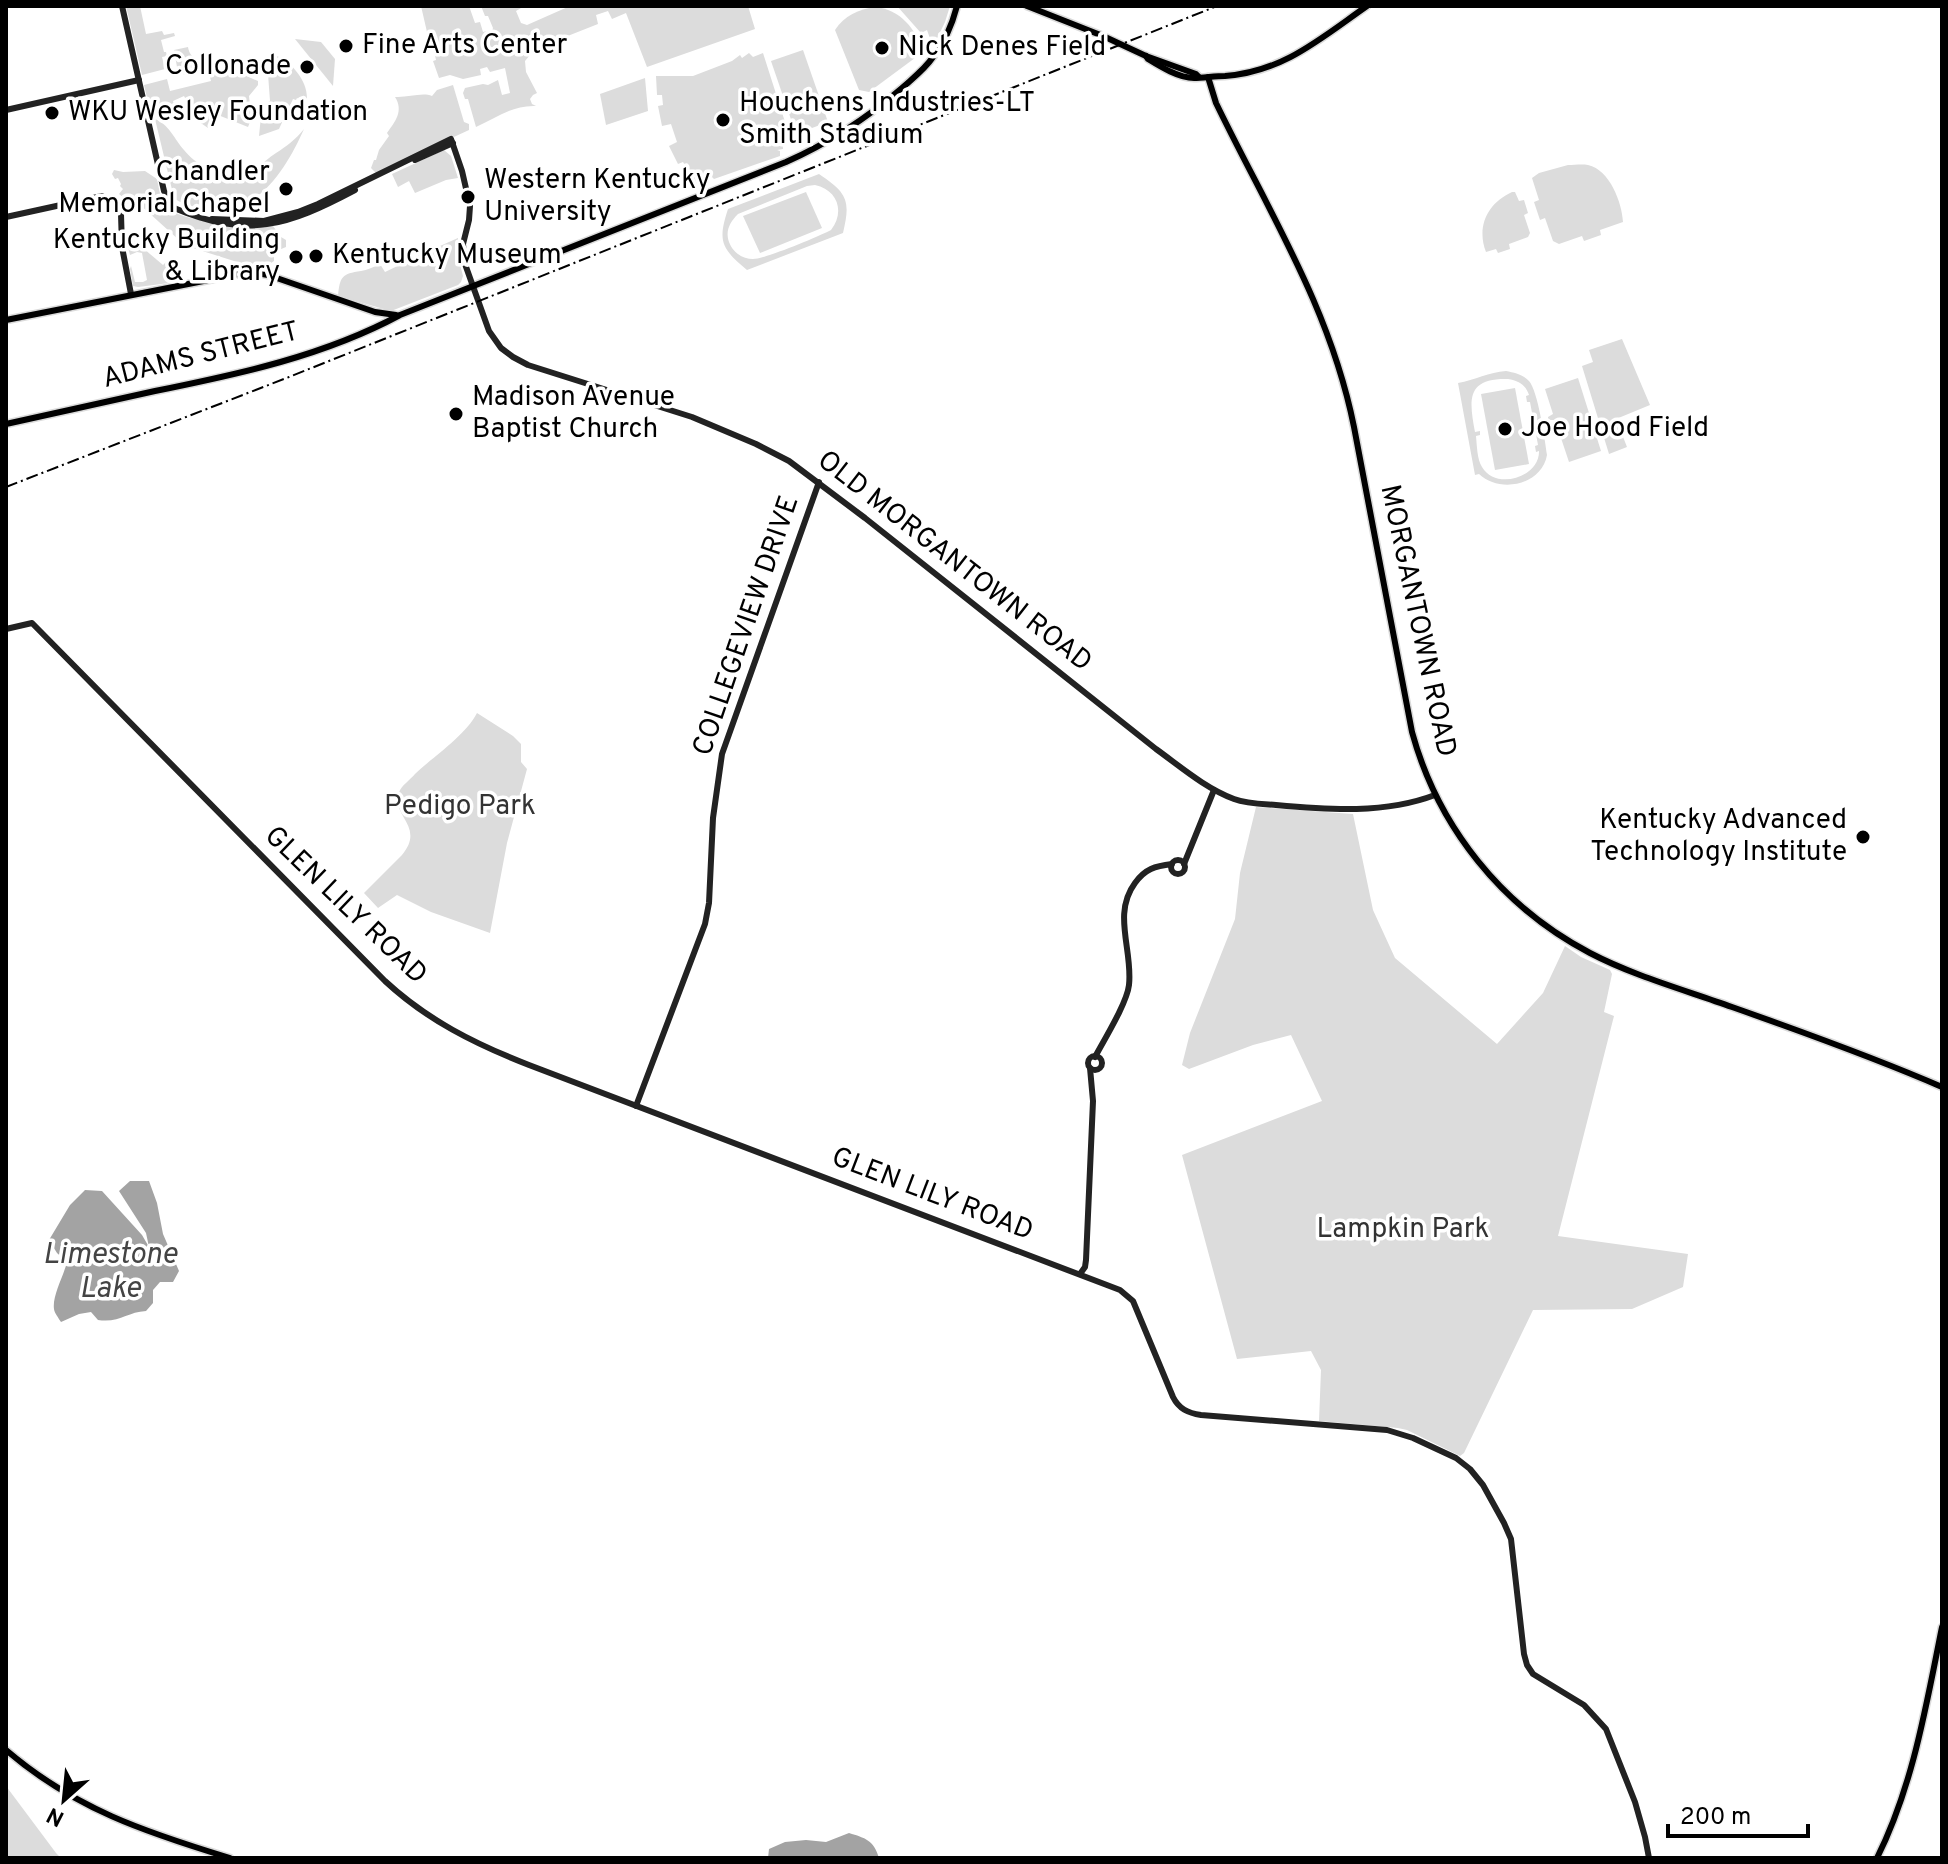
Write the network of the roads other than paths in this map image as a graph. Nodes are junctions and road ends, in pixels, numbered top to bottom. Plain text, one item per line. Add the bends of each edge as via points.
1 (122, 6) edge
2 (957, 6) edge
3 (1027, 6) edge
4 (1367, 6) edge
5 (1208, 77) junction
6 (139, 80) junction
7 (6, 110) edge
8 (6, 217) edge
9 (472, 287) junction
10 (131, 294) junction
11 (400, 315) junction
12 (6, 320) edge
13 (6, 424) edge
14 (819, 482) junction
15 (6, 629) edge
16 (1214, 790) junction
17 (1435, 795) junction
18 (1182, 862) junction
19 (1172, 868) junction
20 (1097, 1058) junction
21 (1094, 1069) junction
22 (1942, 1087) edge
23 (636, 1106) junction
24 (1080, 1274) junction
25 (1942, 1627) edge
26 (6, 1750) edge
27 (230, 1858) edge
28 (1649, 1858) edge
29 (1877, 1858) edge

1 - 6 street
2 - 9 main road, ADAMS STREET via 929,63 836,137 773,168
3 - 5 main road
4 - 5 main road via 1281,63
5 - 17 main road, MORGANTOWN ROAD via 1216,103 1307,283 1339,365 1409,720
6 - 7 street
6 - 9 street, OLD MORGANTOWN ROAD via 165,197 174,208 212,219 264,221 298,212 452,141 470,206 463,251
8 - 10 street via 102,196 110,199 121,214
9 - 11 main road, ADAMS STREET
9 - 14 street, OLD MORGANTOWN ROAD via 492,337 521,362 713,426 778,454
10 - 11 main road via 256,272 382,314
10 - 12 main road
11 - 13 main road, ADAMS STREET via 283,362
14 - 16 street, OLD MORGANTOWN ROAD
14 - 23 street, COLLEGEVIEW DRIVE via 722,754 705,924
15 - 23 street, GLEN LILY ROAD via 32,623 400,994 474,1043
16 - 17 street, OLD MORGANTOWN ROAD via 1246,802 1320,809 1399,806
16 - 18 street
17 - 22 main road, MORGANTOWN ROAD via 1468,849 1499,886 1572,943 1628,970
18 - 19 street via 1175,861
18 - 19 street via 1182,873
19 - 20 street via 1144,873 1125,900 1128,990
20 - 21 street via 1101,1066
20 - 21 street via 1089,1061
21 - 24 street via 1086,1260
23 - 24 street, GLEN LILY ROAD
24 - 28 street, GLEN LILY ROAD via 1133,1301 1174,1400 1186,1411 1391,1431 1439,1450 1474,1472 1511,1539 1529,1670 1581,1703 1604,1725 1635,1802
25 - 29 main road via 1908,1782
26 - 27 main road via 54,1787 102,1813

